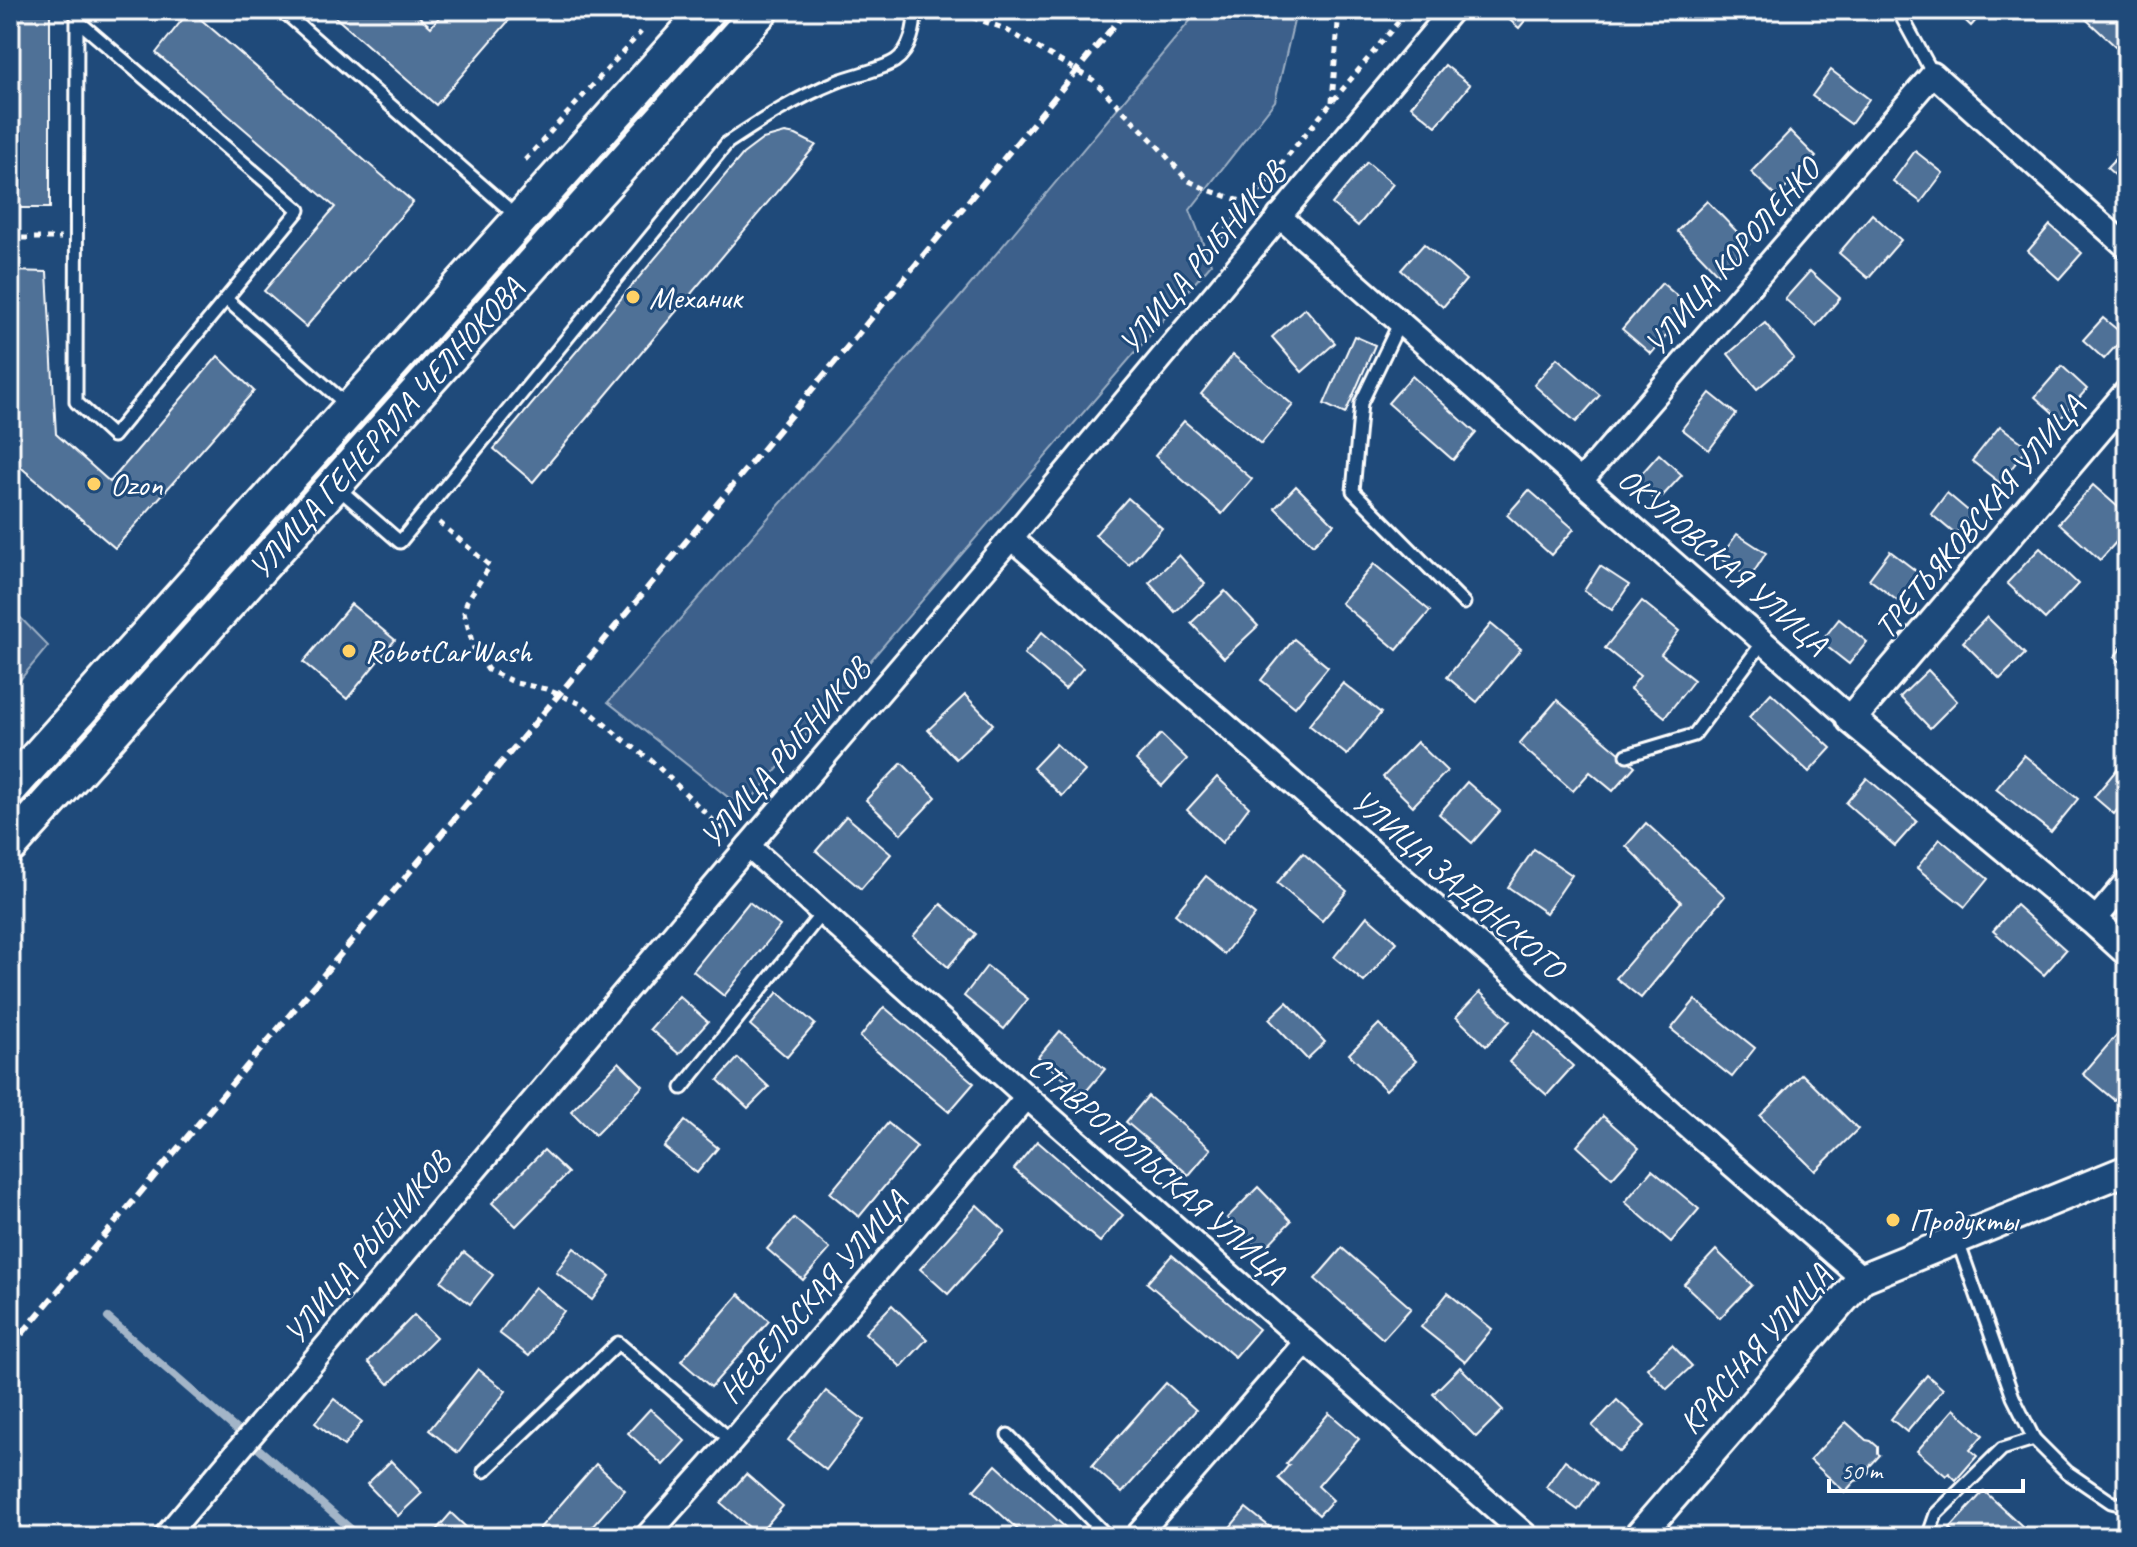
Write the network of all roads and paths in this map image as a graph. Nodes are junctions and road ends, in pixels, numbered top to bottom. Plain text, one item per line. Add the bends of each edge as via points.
1 (282, 10) edge
2 (708, 10) edge
3 (761, 10) edge
4 (915, 10) edge
5 (937, 10) edge
6 (1339, 10) edge
7 (1391, 10) edge
8 (1408, 10) edge
9 (1452, 10) edge
10 (1898, 10) edge
11 (77, 15) edge
12 (1400, 19) junction
13 (641, 32) dead end
14 (1933, 74) junction
15 (1331, 103) junction
16 (525, 160) dead end
17 (1249, 202) junction
18 (1279, 216) junction
19 (520, 219) junction
20 (10, 238) edge
21 (76, 238) junction
22 (1219, 239) dead end
23 (2127, 247) edge
24 (226, 299) junction
25 (1400, 322) junction
26 (2127, 395) edge
27 (350, 408) junction
28 (1580, 482) junction
29 (334, 485) junction
30 (426, 510) junction
31 (1011, 538) junction
32 (1464, 603) dead end
33 (1763, 642) junction
34 (1851, 719) junction
35 (1627, 755) dead end
36 (10, 788) edge
37 (10, 846) edge
38 (748, 846) junction
39 (2127, 882) edge
40 (822, 913) junction
41 (2094, 921) junction
42 (2127, 951) edge
43 (682, 1088) dead end
44 (1027, 1097) junction
45 (2127, 1170) edge
46 (1957, 1239) junction
47 (1862, 1278) junction
48 (1306, 1342) junction
49 (1008, 1435) dead end
50 (2034, 1439) junction
51 (732, 1441) junction
52 (484, 1471) dead end
53 (2127, 1506) edge
54 (165, 1537) edge
55 (646, 1537) edge
56 (1108, 1537) edge
57 (1136, 1537) edge
58 (1528, 1537) edge
59 (1640, 1537) edge
60 (1928, 1537) edge

1 - 19 lane
2 - 19 main road, УЛИЦА ГЕНЕРАЛА ЧЕЛНОКОВА
3 - 29 main road, УЛИЦА ГЕНЕРАЛА ЧЕЛНОКОВА
4 - 30 lane via 915,24 896,60 789,103 727,143
5 - 17 path via 1003,28 1093,80 1187,180
6 - 15 path
7 - 12 path
8 - 12 path
9 - 18 street, УЛИЦА РЫБНИКОВ
10 - 14 lane
11 - 21 lane
11 - 24 lane via 299,210
12 - 15 path
13 - 16 path
14 - 23 street
14 - 28 street, УЛИЦА КОРОЛЕНКО
15 - 17 path
17 - 18 path
17 - 22 path
18 - 25 street, ОКУЛОВСКАЯ УЛИЦА
18 - 31 street, УЛИЦА РЫБНИКОВ
19 - 27 main road, УЛИЦА ГЕНЕРАЛА ЧЕЛНОКОВА
20 - 21 path
21 - 24 lane via 76,402 113,436
24 - 27 lane
25 - 28 street, ОКУЛОВСКАЯ УЛИЦА
25 - 32 lane via 1361,403 1353,491
26 - 34 street, ТРЕТЬЯКОВСКАЯ УЛИЦА
27 - 36 main road, УЛИЦА ГЕНЕРАЛА ЧЕЛНОКОВА
28 - 33 street, ОКУЛОВСКАЯ УЛИЦА
29 - 30 lane via 400,542
29 - 37 main road, УЛИЦА ГЕНЕРАЛА ЧЕЛНОКОВА
30 - 38 path via 490,566 464,612 474,649 488,670 581,704
31 - 38 street, УЛИЦА РЫБНИКОВ
31 - 47 street, УЛИЦА ЗАДОНСКОГО
33 - 34 street, ОКУЛОВСКАЯ УЛИЦА
33 - 35 lane via 1694,735
34 - 41 street, ОКУЛОВСКАЯ УЛИЦА
38 - 40 street, СТАВРОПОЛЬСКАЯ УЛИЦА
38 - 54 street, УЛИЦА РЫБНИКОВ
39 - 41 street
40 - 43 lane
40 - 44 street, СТАВРОПОЛЬСКАЯ УЛИЦА
41 - 42 street, ОКУЛОВСКАЯ УЛИЦА
44 - 48 street, СТАВРОПОЛЬСКАЯ УЛИЦА
44 - 51 street, НЕВЕЛЬСКАЯ УЛИЦА
45 - 46 street, КРАСНАЯ УЛИЦА
46 - 47 street, КРАСНАЯ УЛИЦА
46 - 50 lane via 2013,1397
47 - 59 street, КРАСНАЯ УЛИЦА
48 - 57 street
48 - 58 street, СТАВРОПОЛЬСКАЯ УЛИЦА
49 - 56 lane
50 - 53 lane via 2067,1472 2111,1502
50 - 60 lane via 2002,1449 1936,1514
51 - 52 lane via 618,1343
51 - 55 street, НЕВЕЛЬСКАЯ УЛИЦА

